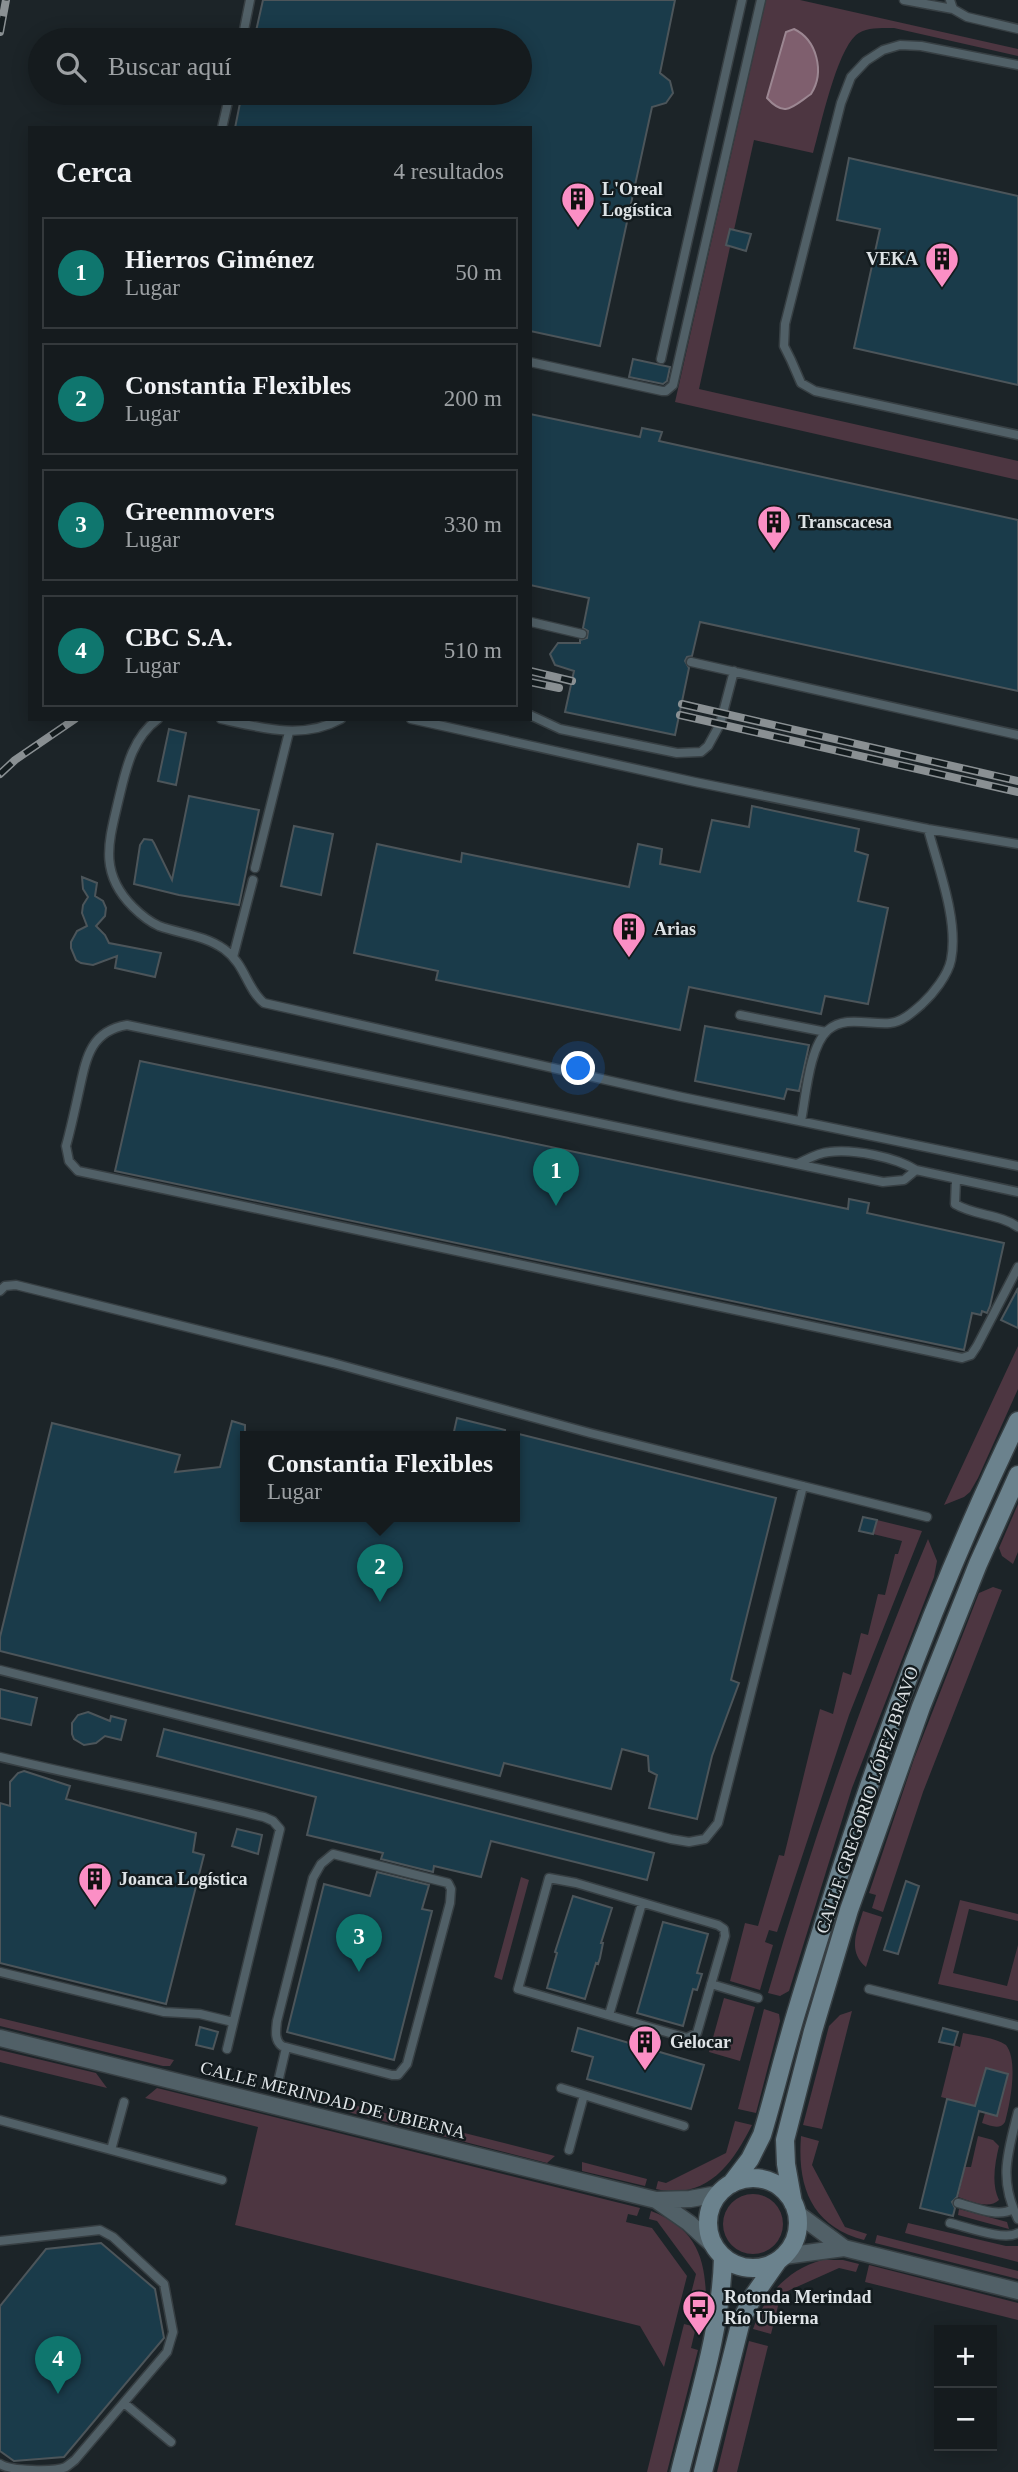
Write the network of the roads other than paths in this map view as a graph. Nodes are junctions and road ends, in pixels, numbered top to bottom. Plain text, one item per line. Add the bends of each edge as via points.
1 (250, 0) edge
2 (742, 0) edge
3 (761, 0) edge
4 (904, 0) edge
5 (952, 4) edge
6 (244, 28) edge
7 (1018, 29) edge
8 (1018, 65) edge
9 (227, 105) edge
10 (222, 126) edge
11 (661, 359) dead end
12 (532, 362) edge
13 (1018, 435) edge
14 (532, 623) edge
15 (582, 634) dead end
16 (691, 662) dead end
17 (734, 671) junction
18 (532, 716) edge
19 (155, 721) edge
20 (231, 721) edge
21 (337, 721) edge
22 (420, 721) edge
23 (289, 732) junction
24 (1018, 735) edge
25 (928, 830) junction
26 (1018, 844) edge
27 (256, 868) dead end
28 (253, 880) dead end
29 (233, 957) junction
30 (740, 1015) dead end
31 (826, 1032) junction
32 (801, 1121) junction
33 (797, 1164) junction
34 (1018, 1166) edge
35 (916, 1170) junction
36 (956, 1179) junction
37 (1018, 1192) edge
38 (1018, 1227) edge
39 (1018, 1267) edge
40 (0, 1291) edge
41 (1018, 1421) edge
42 (1018, 1475) edge
43 (803, 1486) junction
44 (927, 1517) dead end
45 (0, 1670) edge
46 (0, 1757) edge
47 (642, 1903) junction
48 (0, 1972) edge
49 (711, 1984) junction
50 (869, 1989) dead end
51 (758, 1998) dead end
52 (609, 2015) junction
53 (233, 2022) junction
54 (1018, 2026) edge
55 (0, 2038) edge
56 (286, 2048) junction
57 (227, 2049) dead end
58 (279, 2078) dead end
59 (561, 2088) dead end
60 (584, 2095) junction
61 (124, 2102) dead end
62 (1018, 2112) edge
63 (0, 2120) edge
64 (684, 2126) dead end
65 (111, 2150) junction
66 (569, 2150) dead end
67 (222, 2180) dead end
68 (725, 2189) junction
69 (656, 2200) junction
70 (958, 2203) dead end
71 (795, 2208) junction
72 (1013, 2209) junction
73 (1018, 2219) edge
74 (950, 2223) dead end
75 (1018, 2234) edge
76 (0, 2241) edge
77 (844, 2248) junction
78 (718, 2251) junction
79 (781, 2259) junction
80 (1018, 2291) edge
81 (124, 2403) junction
82 (171, 2442) dead end
83 (0, 2464) edge
84 (680, 2472) edge
85 (703, 2472) edge

1 - 6 lane
2 - 11 lane
3 - 12 lane via 673,386 662,391
4 - 5 lane
5 - 7 lane via 967,17
8 - 13 lane via 900,45 866,61 851,77 803,246 784,346 801,383 815,391
9 - 10 lane
14 - 15 lane
16 - 17 lane
17 - 18 lane via 720,724 701,752 677,753 560,729
17 - 24 lane
19 - 29 lane via 138,740 127,764 109,842 110,869 119,892 138,912 157,925 209,940
20 - 23 lane
21 - 23 lane
22 - 25 lane
23 - 27 lane
25 - 26 lane
25 - 31 lane via 952,927 951,961 929,998 910,1014 892,1023 843,1023
28 - 29 lane
29 - 32 lane via 247,975 253,994 264,1003
30 - 31 lane
31 - 32 lane via 814,1054
32 - 34 lane
33 - 35 lane via 883,1182 904,1180
33 - 35 lane via 813,1155 848,1151 904,1163
33 - 39 lane via 127,1025 113,1027 100,1037 86,1057 66,1146 69,1161 78,1171 962,1358 977,1346
35 - 36 lane
36 - 37 lane
36 - 38 lane via 955,1204
40 - 43 lane via 16,1285
41 - 68 main road, CALLE GREGORIO LÓPEZ BRAVO via 904,1688 859,1813 762,2134 750,2159
42 - 71 main road, CALLE GREGORIO LÓPEZ BRAVO via 921,1707 849,1910 785,2140
43 - 44 lane
43 - 45 lane via 718,1823 705,1839 671,1839
46 - 53 lane via 273,1821 280,1829 279,1838
47 - 49 lane via 724,1929
47 - 52 lane
47 - 52 lane via 549,1878 518,1989
48 - 53 lane via 164,2012
49 - 51 lane
49 - 52 lane via 697,2033 687,2038
50 - 54 lane
53 - 57 lane
55 - 69 street, CALLE MERINDAD DE UBIERNA
56 - 56 lane via 392,2075 403,2070 450,1903 448,1883 333,1854 321,1864 313,1878 277,2021 278,2043
56 - 58 lane
59 - 60 lane
60 - 64 lane
60 - 66 lane
61 - 65 lane
62 - 72 lane via 1006,2167
63 - 65 lane
65 - 67 lane
68 - 69 street, CALLE MERINDAD DE UBIERNA via 690,2199
68 - 71 main road via 749,2178 765,2180 782,2188
68 - 78 main road via 708,2219
69 - 78 street, CALLE MERINDAD DE UBIERNA
70 - 72 lane via 998,2213
71 - 77 street
71 - 79 main road via 796,2237
72 - 73 lane
74 - 75 lane via 1004,2236
76 - 81 lane via 100,2230 159,2277 166,2292 173,2340
77 - 79 street
77 - 80 street
78 - 79 main road via 731,2263 748,2269
78 - 84 main road via 723,2279 713,2339
79 - 85 main road via 741,2321
81 - 82 lane
81 - 83 lane via 66,2467 16,2470

